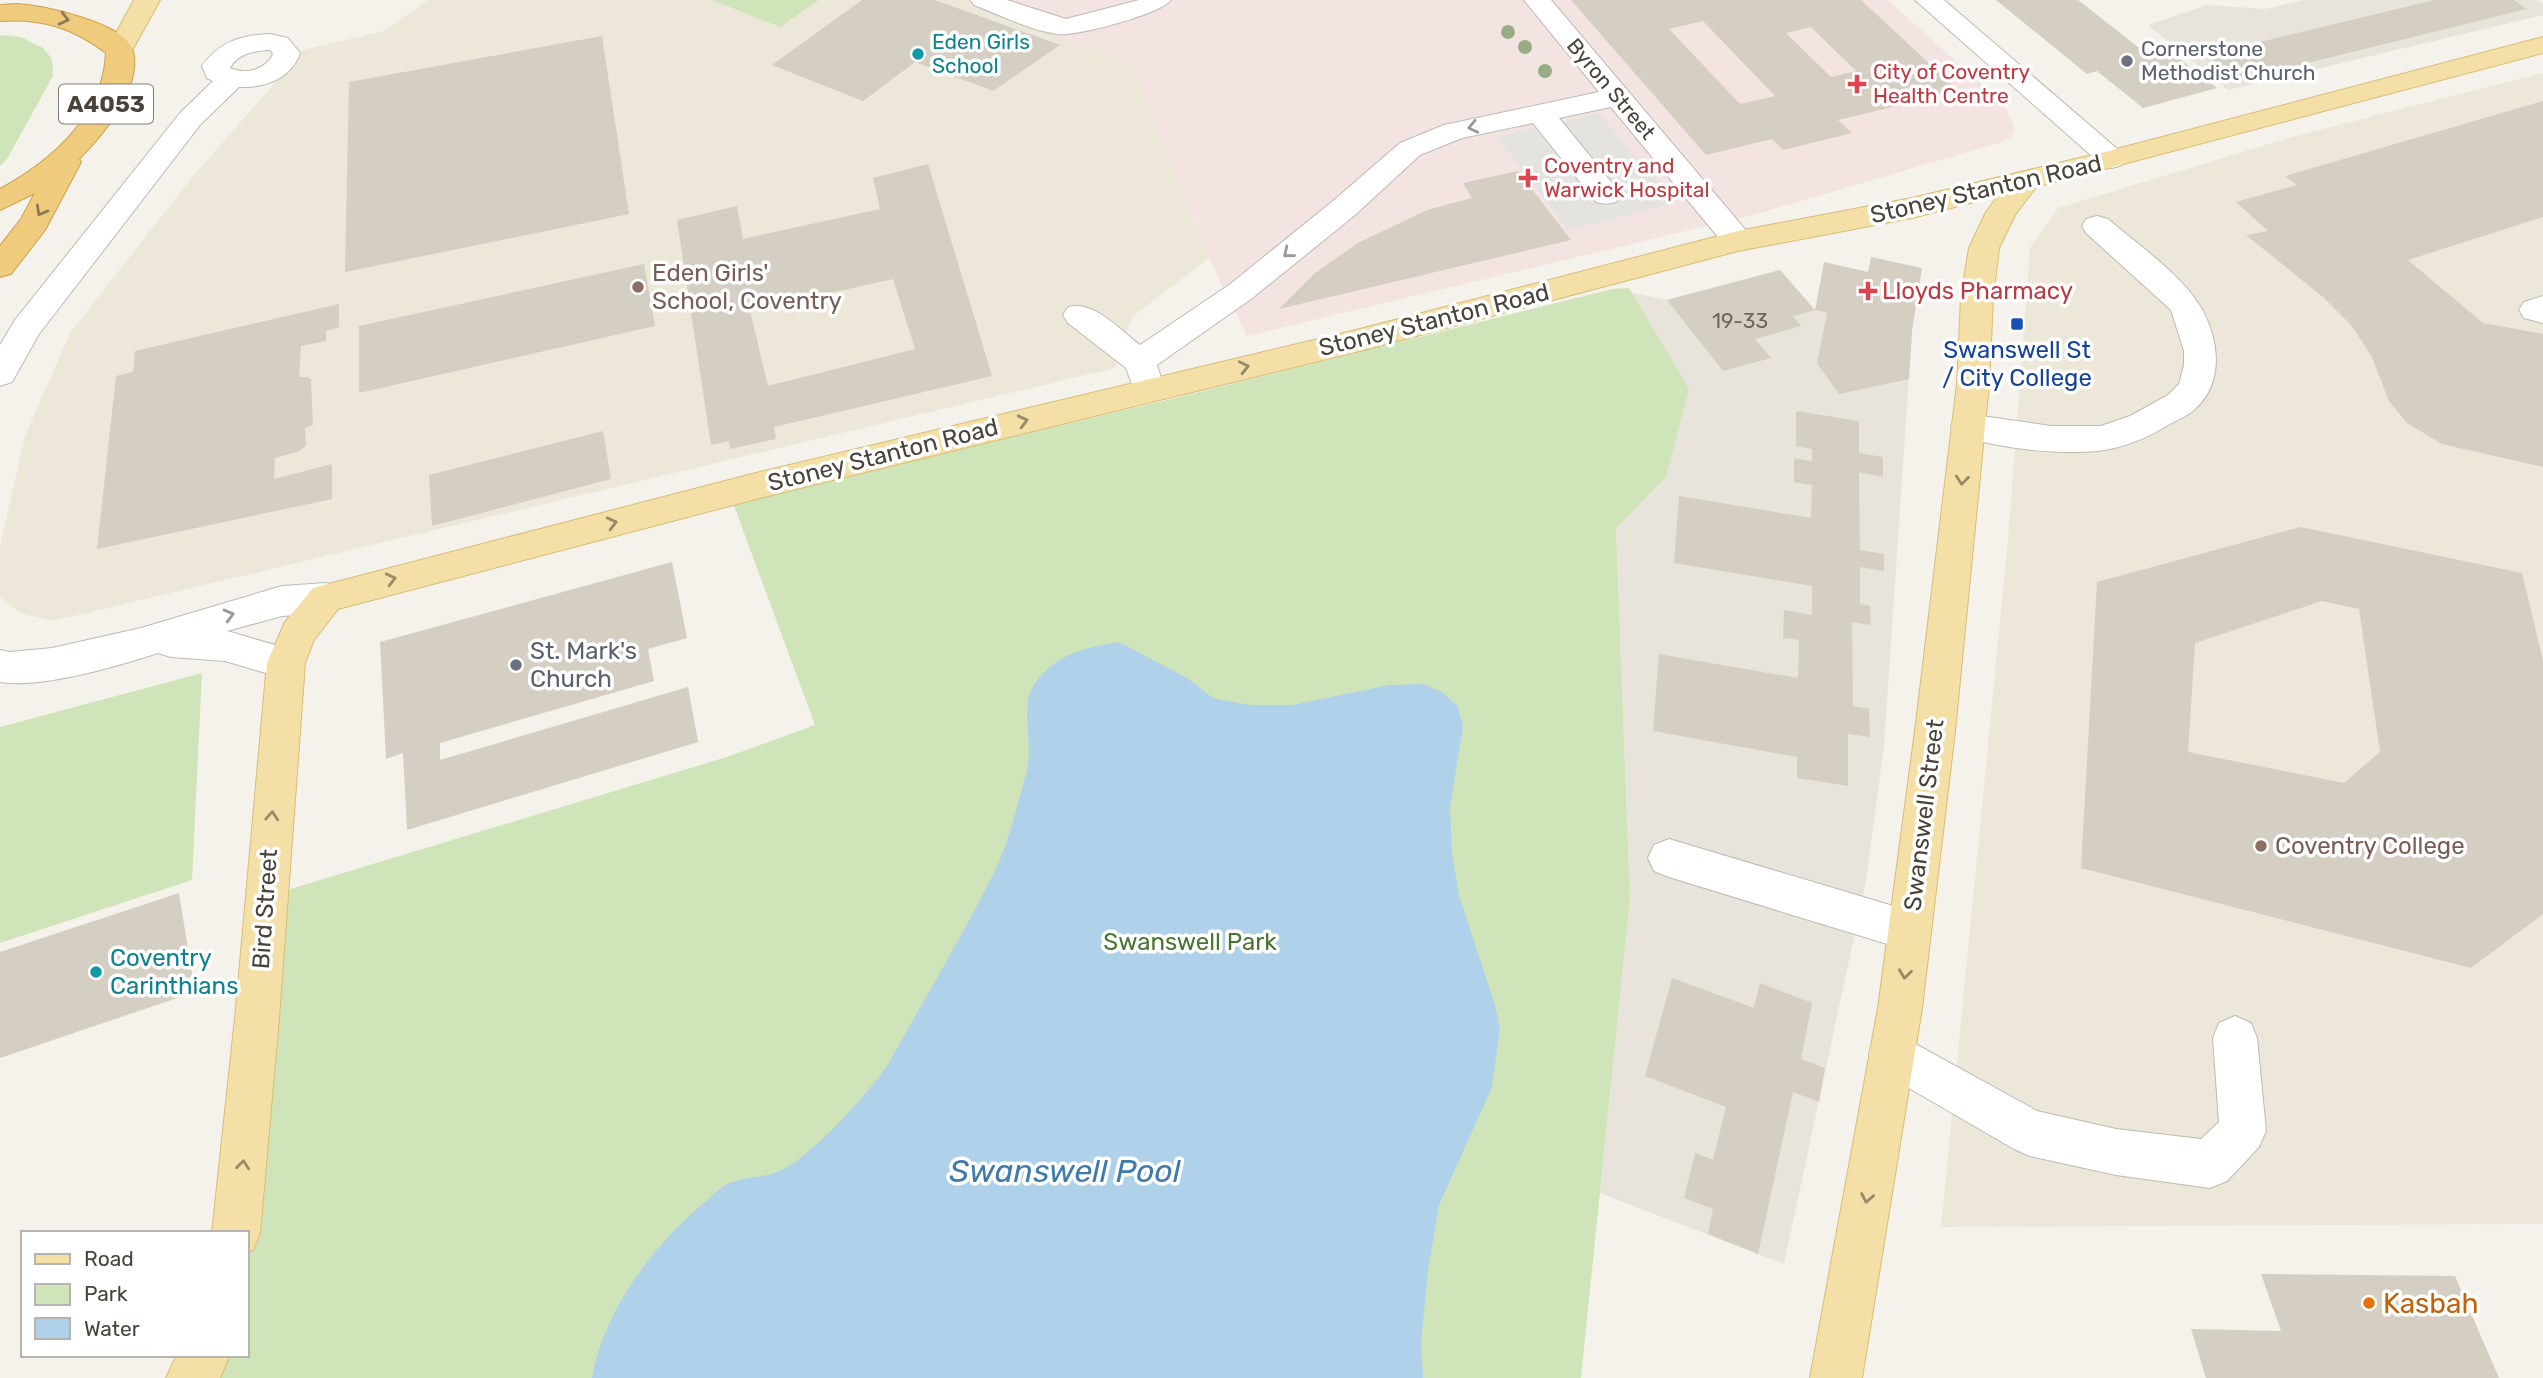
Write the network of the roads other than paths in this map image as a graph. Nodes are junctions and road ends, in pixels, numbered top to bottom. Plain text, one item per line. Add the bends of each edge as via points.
1 (147, 0) edge
2 (983, 0) edge
3 (1158, 0) edge
4 (1537, 0) edge
5 (1928, 0) edge
6 (0, 13) edge
7 (2543, 45) edge
8 (120, 50) junction
9 (231, 79) dead end
10 (1617, 97) junction
11 (1540, 113) junction
12 (74, 151) junction
13 (2112, 159) junction
14 (2026, 180) junction
15 (1606, 195) dead end
16 (0, 201) edge
17 (1912, 208) junction
18 (2097, 226) dead end
19 (1738, 242) junction
20 (1984, 248) junction
21 (0, 267) edge
22 (1079, 315) dead end
23 (0, 374) edge
24 (1145, 376) junction
25 (1968, 426) junction
26 (326, 598) junction
27 (141, 643) junction
28 (286, 663) junction
29 (0, 666) edge
30 (1669, 858) dead end
31 (1910, 931) junction
32 (2235, 1038) dead end
33 (1892, 1054) junction
34 (236, 1231) edge
35 (204, 1357) edge
36 (192, 1378) edge
37 (1836, 1378) edge

1 - 8 main road
2 - 3 street via 1066,27
4 - 10 street, Byron Street
5 - 13 street
6 -> 8 highway, A4053 via 42,14 74,21
7 - 13 main road, Stoney Stanton Road
8 - 12 highway, A4053 via 122,60 112,96
9 - 23 street via 190,119 26,328
10 - 11 street
10 - 19 street, Byron Street
11 - 15 street
11 -> 24 street via 1454,131 1410,149 1240,292 1169,339
12 - 16 highway, A4053
12 -> 21 highway, A4053 via 34,223
13 - 14 main road, Stoney Stanton Road
14 - 17 main road, Stoney Stanton Road
14 - 20 main road, Swanswell Street via 2001,212
17 - 19 main road, Stoney Stanton Road
17 - 20 main road via 1941,206 1965,216
18 - 25 street via 2188,310 2201,359 2196,385 2185,400 2137,428 2103,438 2063,439
24 -> 19 main road, Stoney Stanton Road via 1360,340
20 - 25 main road, Swanswell Street
22 - 24 street
26 -> 24 main road, Stoney Stanton Road via 756,486
25 -> 31 main road, Swanswell Street
27 -> 26 street via 282,601
26 - 28 main road, Bird Street via 305,622
27 - 28 street via 187,641 225,646
27 - 29 street via 52,664
34 -> 28 main road, Bird Street
30 - 31 street
31 -> 33 main road, Swanswell Street
32 - 33 street via 2243,1131 2210,1164 2116,1152 2030,1133
33 -> 37 main road, Swanswell Street
35 - 36 main road

